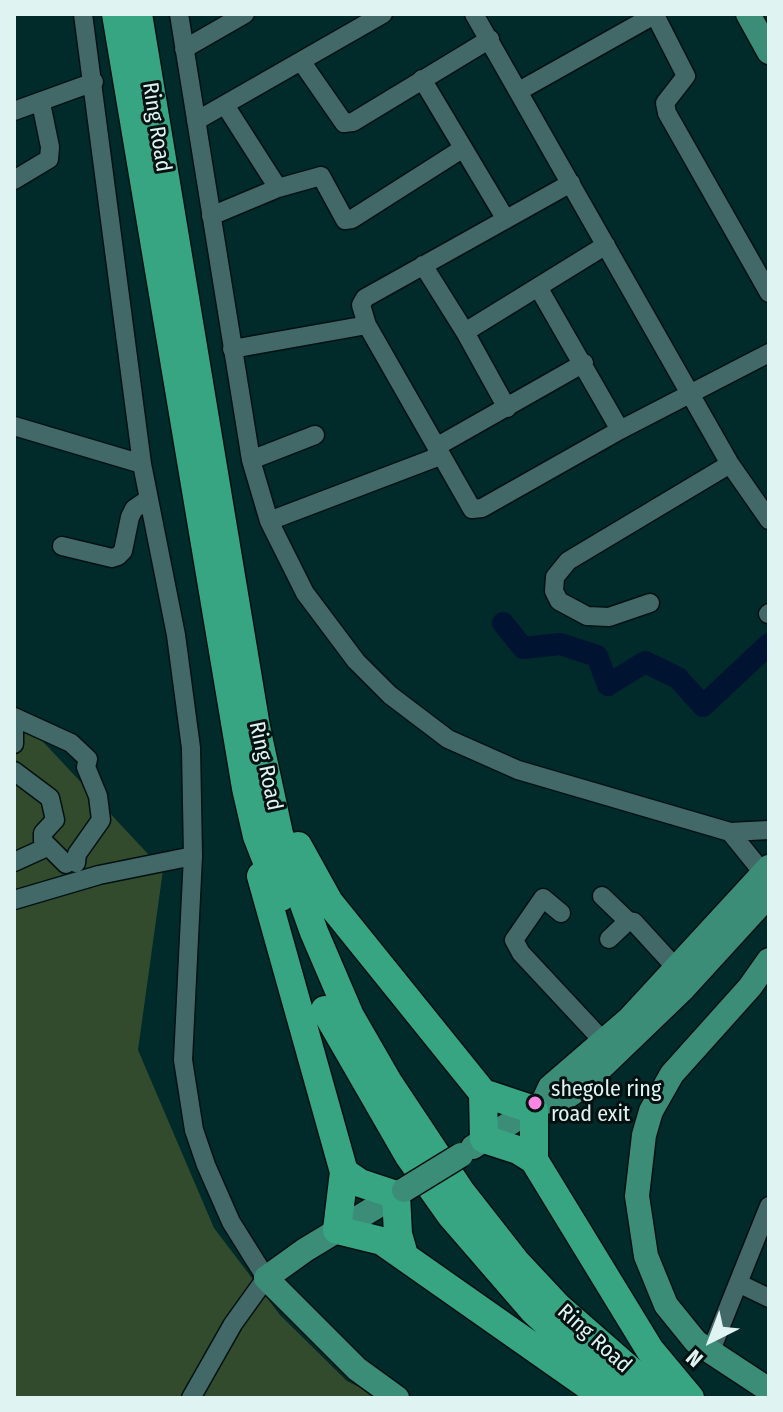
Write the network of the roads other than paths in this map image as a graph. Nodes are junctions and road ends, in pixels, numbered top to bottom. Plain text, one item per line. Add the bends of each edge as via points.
1 (83, 14) edge
2 (116, 14) edge
3 (138, 14) edge
4 (179, 14) edge
5 (245, 14) edge
6 (383, 14) edge
7 (474, 14) edge
8 (656, 14) edge
9 (748, 14) edge
10 (490, 39) junction
11 (184, 49) junction
12 (769, 52) edge
13 (301, 61) junction
14 (422, 79) junction
15 (94, 82) junction
16 (519, 91) junction
17 (41, 103) junction
18 (225, 105) junction
19 (14, 111) edge
20 (196, 121) junction
21 (462, 149) junction
22 (14, 180) edge
23 (571, 183) junction
24 (278, 188) junction
25 (211, 216) junction
26 (505, 218) junction
27 (606, 245) junction
28 (423, 265) junction
29 (538, 287) junction
30 (769, 293) edge
31 (367, 325) junction
32 (465, 332) junction
33 (232, 349) junction
34 (769, 353) edge
35 (584, 363) junction
36 (690, 393) junction
37 (507, 408) junction
38 (14, 426) edge
39 (620, 430) junction
40 (315, 435) dead end
41 (438, 452) junction
42 (251, 460) junction
43 (142, 464) junction
44 (730, 464) junction
45 (147, 500) junction
46 (769, 520) edge
47 (269, 521) junction
48 (62, 546) dead end
49 (650, 603) dead end
50 (14, 717) edge
51 (14, 744) edge
52 (14, 771) edge
53 (269, 776) junction
54 (769, 830) edge
55 (730, 832) junction
56 (257, 836) junction
57 (47, 847) junction
58 (193, 856) junction
59 (14, 862) edge
60 (71, 864) junction
61 (99, 875) junction
62 (768, 879) edge
63 (45, 892) junction
64 (602, 896) dead end
65 (14, 900) edge
66 (561, 913) dead end
67 (628, 921) junction
68 (609, 939) dead end
69 (769, 960) edge
70 (677, 969) junction
71 (604, 1042) junction
72 (483, 1093) junction
73 (538, 1106) junction
74 (484, 1139) junction
75 (534, 1160) junction
76 (344, 1172) junction
77 (400, 1192) junction
78 (769, 1206) edge
79 (337, 1230) junction
80 (404, 1255) junction
81 (266, 1278) junction
82 (738, 1283) junction
83 (769, 1298) edge
84 (710, 1353) junction
85 (769, 1390) edge
86 (191, 1398) edge
87 (397, 1398) edge
88 (607, 1398) edge
89 (628, 1398) edge
90 (662, 1398) edge
91 (690, 1398) edge

1 - 15 street
2 - 56 highway, Ring Road via 224,668
3 - 53 highway, Ring Road via 256,727
4 - 11 street
5 - 11 street
6 - 13 street
7 - 10 street
8 - 16 street
8 - 30 street via 686,76 665,103 667,113
9 - 12 main road
10 - 14 street
10 - 16 street
11 - 20 street
13 - 14 street via 344,123
13 - 18 street
14 - 21 street
15 - 17 street
15 - 43 street
16 - 23 street
17 - 19 street
17 - 22 street via 49,159
18 - 20 street
18 - 24 street
20 - 25 street
21 - 24 street via 352,219 339,213 321,176
21 - 26 street
23 - 26 street
23 - 27 street
24 - 25 street
25 - 33 street
26 - 28 street
27 - 29 street
27 - 36 street
28 - 31 street via 365,298 361,305
28 - 32 street
29 - 32 street
29 - 35 street
31 - 33 street
31 - 41 street
32 - 37 street
33 - 42 street
34 - 36 street
35 - 37 street
35 - 39 street
36 - 39 street
36 - 44 street
37 - 41 street
38 - 43 street
39 - 41 street via 476,511
40 - 42 street
41 - 47 street
42 - 47 street
43 - 45 street
44 - 46 street
44 - 49 street via 568,561 555,577 559,601 587,616 609,617
45 - 48 street via 130,517 118,556
45 - 58 street via 185,700
47 - 55 street via 281,552 332,632 421,721 478,755 518,770
50 - 51 street
50 - 60 street via 85,753 101,820
52 - 57 street via 39,788 54,807 55,820 42,837
53 - 72 highway via 301,854 329,902
53 - 90 highway, Ring Road via 287,862 329,972 388,1082 461,1192 515,1261 599,1346
54 - 55 street
55 - 62 street
56 - 76 highway via 260,872
56 - 89 highway, Ring Road via 324,1008 409,1156 503,1279
57 - 59 street
57 - 60 street
58 - 61 street
58 - 81 street via 183,1060 192,1118 215,1187 251,1260
60 - 61 street
60 - 63 street via 49,877
61 - 63 street
62 - 70 main road
62 - 73 main road via 623,1050 562,1100
63 - 65 street
64 - 67 street
66 - 71 street via 543,898 514,940
67 - 68 street
67 - 70 street
69 - 84 main road via 672,1074 651,1111 640,1152 637,1196 646,1256 666,1305
70 - 71 main road
71 - 73 main road via 550,1087
72 - 73 highway
72 - 74 highway
73 - 74 main road
73 - 75 highway
74 - 75 highway
74 - 77 main road, bridge
75 - 91 highway via 650,1350
76 - 77 highway via 360,1183
76 - 79 highway
77 - 79 main road
77 - 80 highway via 398,1234
78 - 82 street
79 - 80 highway via 382,1241
79 - 81 main road
80 - 88 highway
81 - 86 street
81 - 87 main road via 357,1369
82 - 83 street
82 - 84 street
84 - 85 main road

